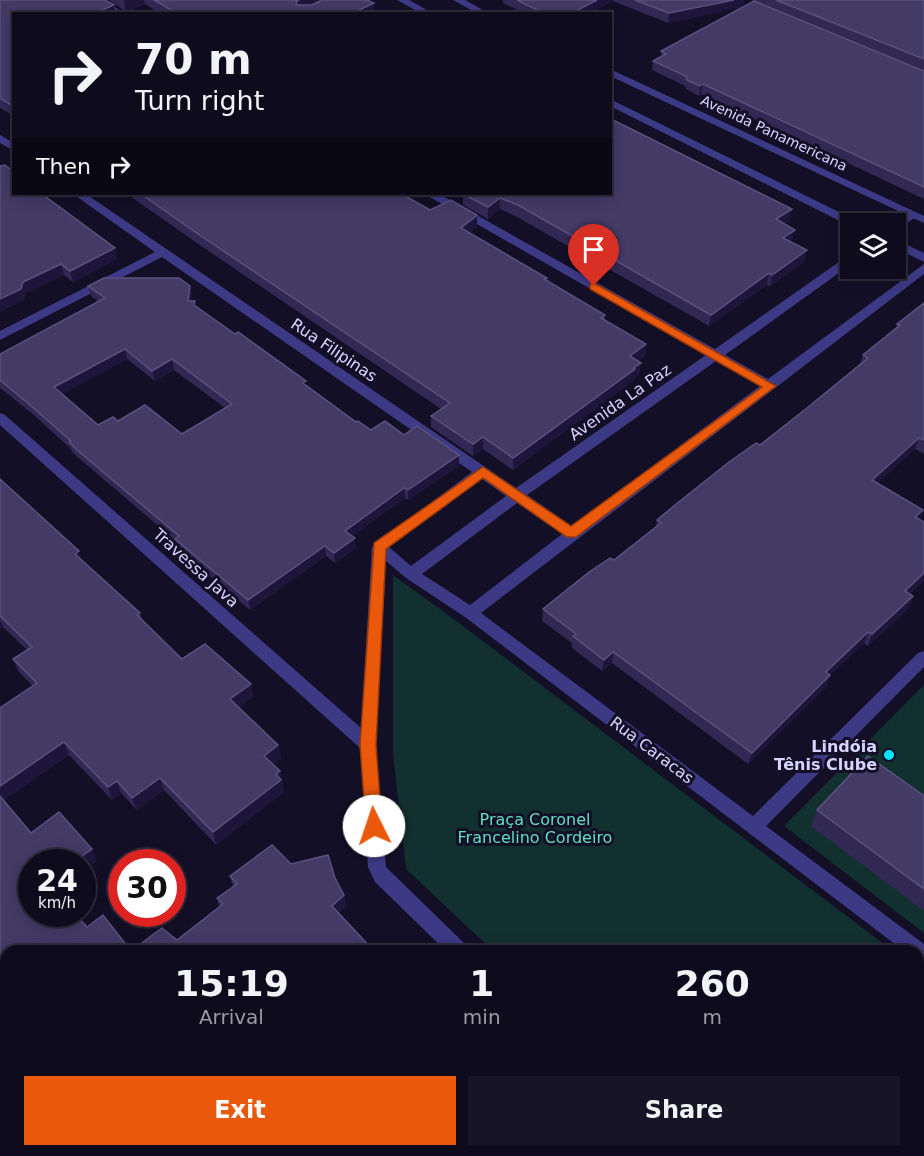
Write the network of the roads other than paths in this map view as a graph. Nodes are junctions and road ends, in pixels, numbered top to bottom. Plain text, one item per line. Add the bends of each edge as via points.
1 (98, 0) edge
2 (402, 0) edge
3 (458, 0) edge
4 (118, 12) edge
5 (426, 12) edge
6 (482, 12) edge
7 (612, 73) edge
8 (612, 103) edge
9 (80, 195) edge
10 (434, 195) edge
11 (912, 215) junction
12 (840, 217) edge
13 (906, 220) edge
14 (924, 220) edge
15 (906, 249) edge
16 (163, 252) junction
17 (924, 258) edge
18 (840, 267) edge
19 (924, 268) edge
20 (0, 336) edge
21 (715, 356) junction
22 (770, 386) junction
23 (0, 418) edge
24 (483, 471) junction
25 (517, 495) junction
26 (571, 533) junction
27 (379, 547) junction
28 (411, 574) junction
29 (470, 613) junction
30 (924, 657) edge
31 (368, 745) junction
32 (754, 826) junction
33 (453, 945) edge
34 (911, 945) edge

1 - 4 street
2 - 5 street
3 - 6 street
7 - 11 street, Avenida Panamericana
8 - 12 street
9 - 16 street, Rua Filipinas
10 - 21 street
11 - 13 street
11 - 14 street, Avenida Panamericana
15 - 17 street
16 - 20 street
16 - 24 street, Rua Filipinas
18 - 21 street, Avenida La Paz
19 - 22 street
21 - 22 street
21 - 25 street, Avenida La Paz
22 - 26 street
23 - 31 street, Travessa Java
24 - 25 street, Rua Filipinas
24 - 27 street
25 - 26 street, Rua Filipinas
25 - 28 street, Avenida La Paz
26 - 29 street
27 - 28 street, Rua Caracas
27 - 31 street
28 - 29 street, Rua Caracas
29 - 32 street, Rua Caracas
30 - 32 street
31 - 33 street via 378,872
32 - 34 street, Rua Caracas

